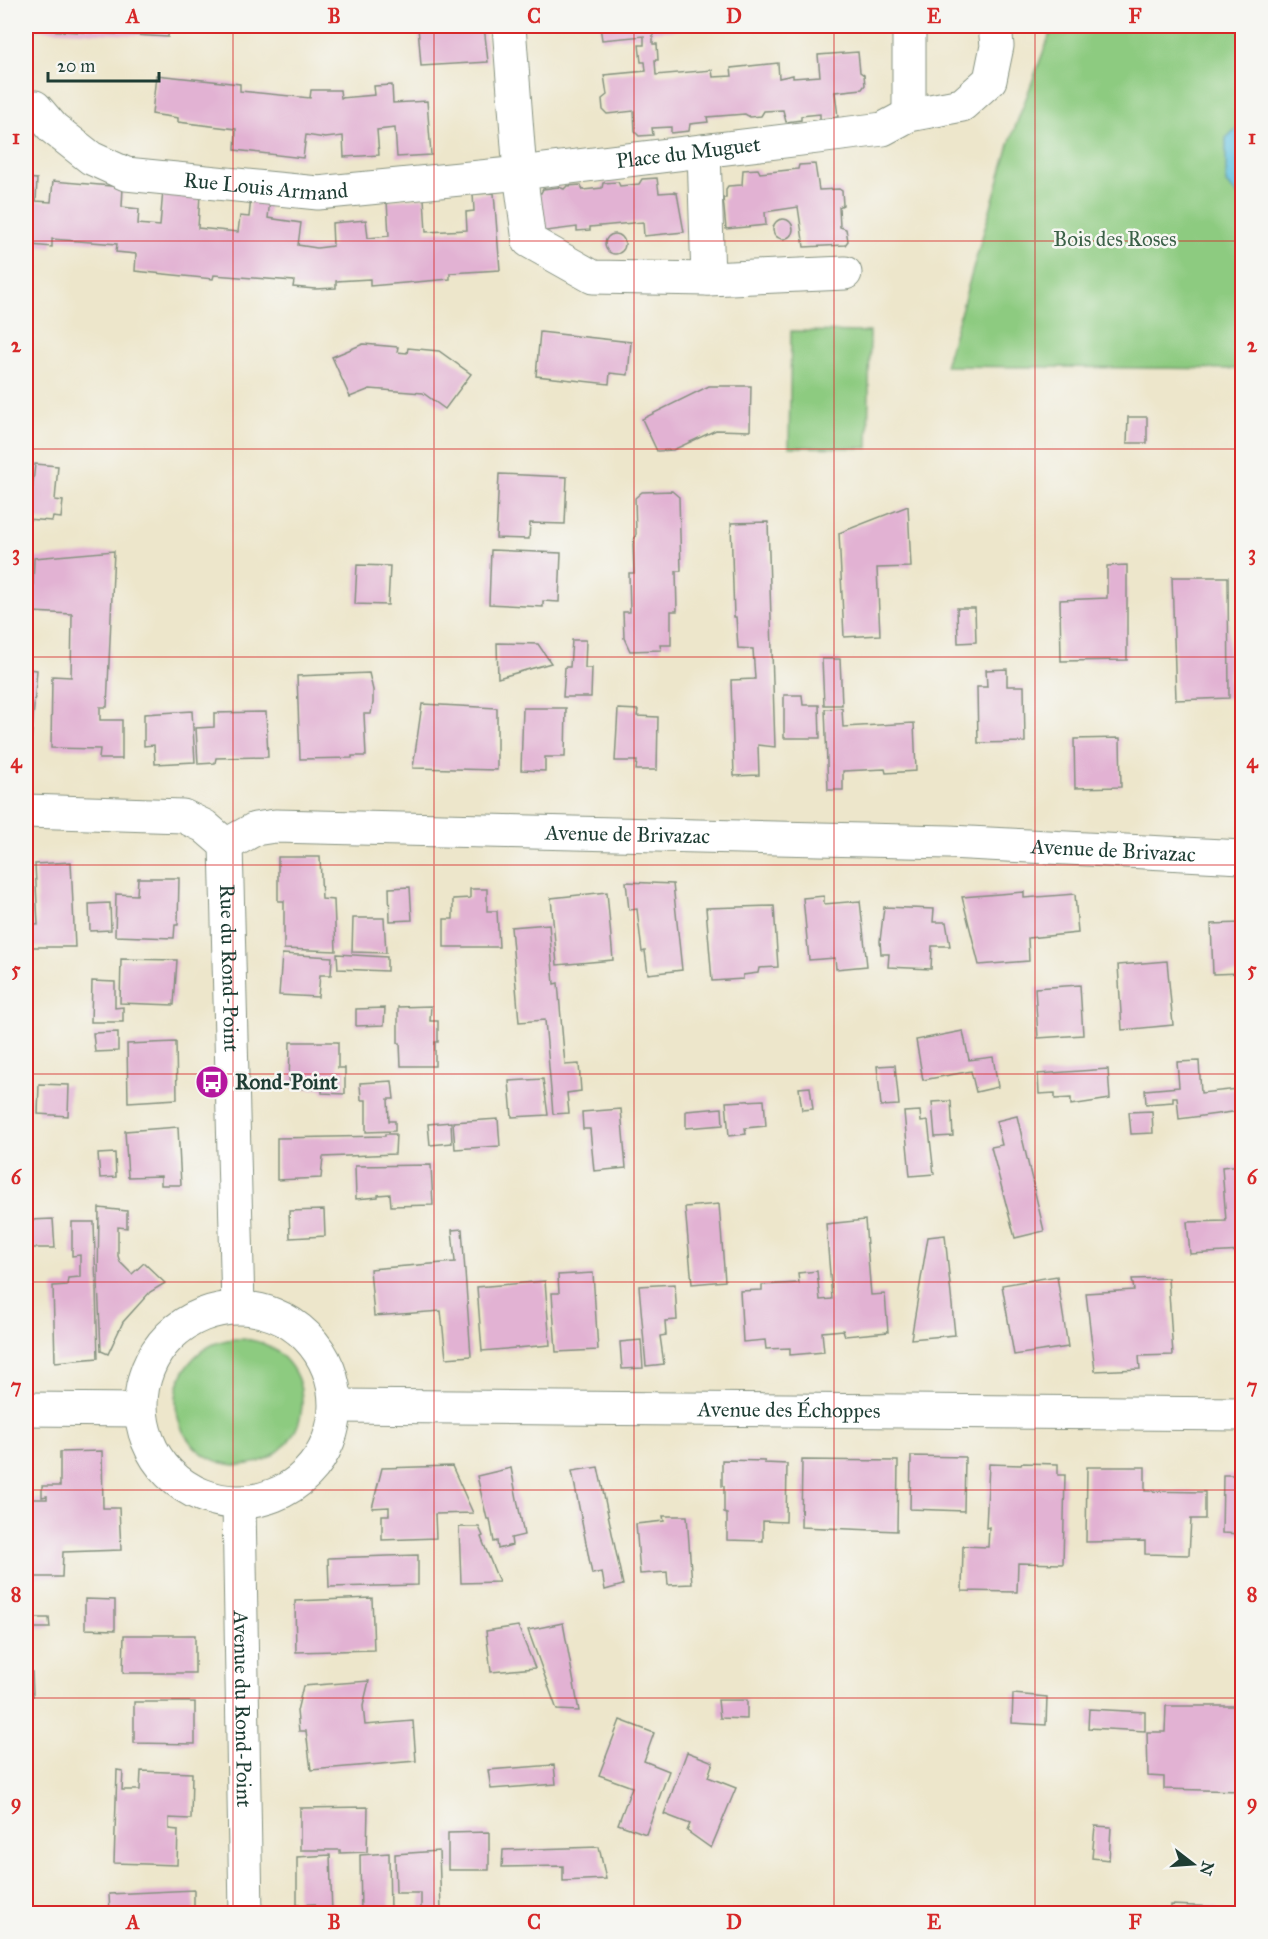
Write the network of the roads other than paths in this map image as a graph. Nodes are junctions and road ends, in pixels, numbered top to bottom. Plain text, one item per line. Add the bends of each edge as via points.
1 (509, 26) edge
2 (909, 26) edge
3 (994, 26) edge
4 (35, 107) dead end
5 (909, 115) junction
6 (705, 151) junction
7 (520, 173) junction
8 (845, 273) dead end
9 (708, 279) junction
10 (26, 811) edge
11 (226, 844) junction
12 (1242, 857) edge
13 (238, 1307) junction
14 (336, 1406) junction
15 (26, 1409) edge
16 (140, 1410) junction
17 (1242, 1414) edge
18 (239, 1503) junction
19 (246, 1914) edge

1 - 7 street
2 - 5 street
3 - 5 street, Place du Muguet via 997,46 990,80 962,105
4 - 7 street, Rue Louis Armand via 53,128 91,158 126,174 318,193
5 - 6 street, Place du Muguet via 884,129
6 - 7 street, Place du Muguet
6 - 9 street
7 - 9 street via 529,241 593,277
8 - 9 street
10 - 11 street via 183,816 204,826
11 - 12 street, Avenue de Brivazac via 255,829 275,826 949,842
11 - 13 street, Rue du Rond-Point
13 - 14 street via 269,1312 296,1326 318,1348 331,1376
13 - 16 street via 207,1312 179,1327 157,1350 144,1378
14 - 17 street, Avenue des Échoppes
14 - 18 street via 331,1436 317,1463 296,1484 269,1498
15 - 16 street
16 - 18 street via 146,1439 161,1465 183,1486 210,1499
18 - 19 street, Avenue du Rond-Point

